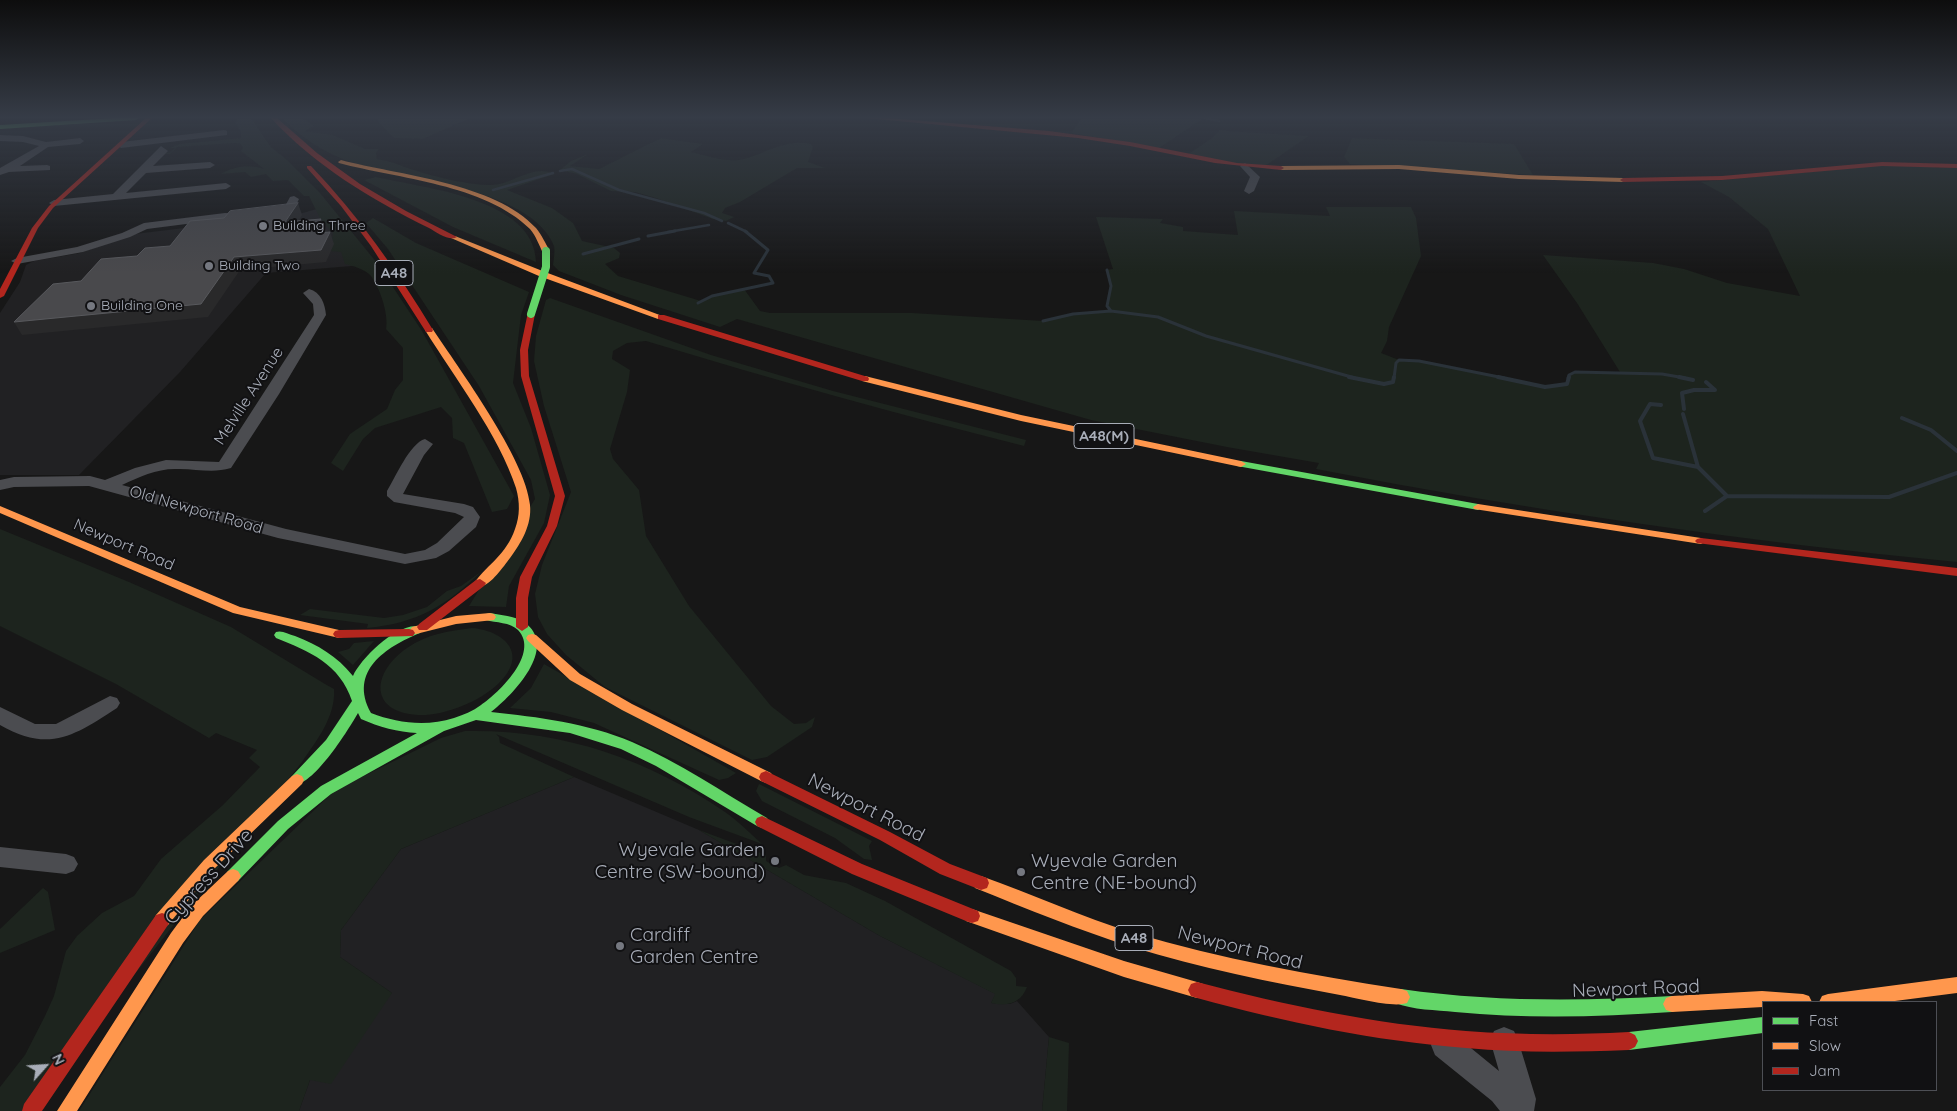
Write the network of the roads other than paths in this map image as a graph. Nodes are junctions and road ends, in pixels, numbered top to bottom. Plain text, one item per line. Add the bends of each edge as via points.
1 (92, 170) edge
2 (143, 170) edge
3 (312, 170) edge
4 (317, 170) edge
5 (335, 170) edge
6 (367, 170) edge
7 (1248, 170) edge
8 (1433, 170) edge
9 (1819, 170) edge
10 (226, 186) dead end
11 (1249, 191) dead end
12 (116, 196) junction
13 (294, 198) dead end
14 (54, 203) junction
15 (17, 261) junction
16 (309, 293) dead end
17 (0, 295) edge
18 (572, 298) dead end
19 (632, 319) dead end
20 (685, 337) dead end
21 (808, 374) dead end
22 (1058, 438) dead end
23 (425, 444) dead end
24 (0, 485) edge
25 (108, 485) junction
26 (0, 509) edge
27 (1957, 572) edge
28 (237, 610) junction
29 (423, 627) junction
30 (522, 627) junction
31 (409, 633) junction
32 (532, 638) junction
33 (357, 696) junction
34 (110, 703) dead end
35 (474, 715) junction
36 (1, 718) edge
37 (439, 727) junction
38 (0, 858) edge
39 (66, 864) dead end
40 (1957, 985) edge
41 (1789, 1001) edge
42 (1836, 1001) edge
43 (1492, 1006) junction
44 (1762, 1025) edge
45 (1434, 1036) junction
46 (1505, 1042) junction
47 (1518, 1110) edge
48 (31, 1111) edge
49 (66, 1111) edge

1 - 14 main road
2 - 12 street
3 - 29 main road, A48 via 336,194 383,255 468,393 524,497 526,509 521,526 507,553 469,594
4 - 18 main road, A48 via 368,204 456,251
5 - 27 main road, A48(M) via 353,183 440,230 521,266 687,326 892,385 1129,442 1398,494 1704,541
6 - 30 main road, bridge via 498,203 535,228 546,251 546,267 524,343 524,369 526,386 560,496 558,515 524,586
7 - 11 street via 1255,177
8 - 9 main road via 1519,177 1648,181
10 - 12 street
12 - 14 street
13 - 15 street via 287,213 150,225 79,250
14 - 15 main road via 35,228
15 - 17 main road
16 - 25 street, Melville Avenue via 319,303 320,315 224,465 209,469 182,464 159,466
19 - 20 main road
21 - 22 main road, A48(M)
23 - 25 street, Old Newport Road via 395,496 467,511 472,517 470,523 443,547 430,554 405,559 284,534
24 - 25 street, Old Newport Road via 81,480
26 - 28 main road, Newport Road
28 - 31 main road, Newport Road via 336,634 376,636
28 - 33 main road, Newport Road via 258,626 330,657 338,664
29 - 30 main road via 490,617
29 - 31 main road
30 - 32 main road, Newport Road
31 - 33 main road, Cypress Drive via 387,645 370,660 362,673
32 - 35 main road via 532,652 519,678 502,697
32 - 43 main road, Newport Road / A48 via 575,677 627,707 885,836 944,870 1046,909 1183,954 1310,983 1429,1002
33 - 37 main road, Newport Road via 366,716 377,721 406,727
33 - 48 main road, Cypress Drive via 340,734 317,762 179,897
34 - 36 street via 67,729 47,734 37,734
35 - 37 main road
35 - 45 main road, A48 via 566,727 626,745 810,846 910,891 1034,940 1168,981 1302,1016
37 - 49 main road, Cypress Drive via 326,790 255,850 196,912 144,986
38 - 39 street
40 - 42 main road
41 - 43 main road, Newport Road / A48 via 1762,999 1611,1008
43 - 46 street
44 - 46 main road, A48 via 1670,1038 1569,1043
45 - 46 main road, A48
45 - 47 street via 1477,1069
46 - 47 street via 1522,1099

